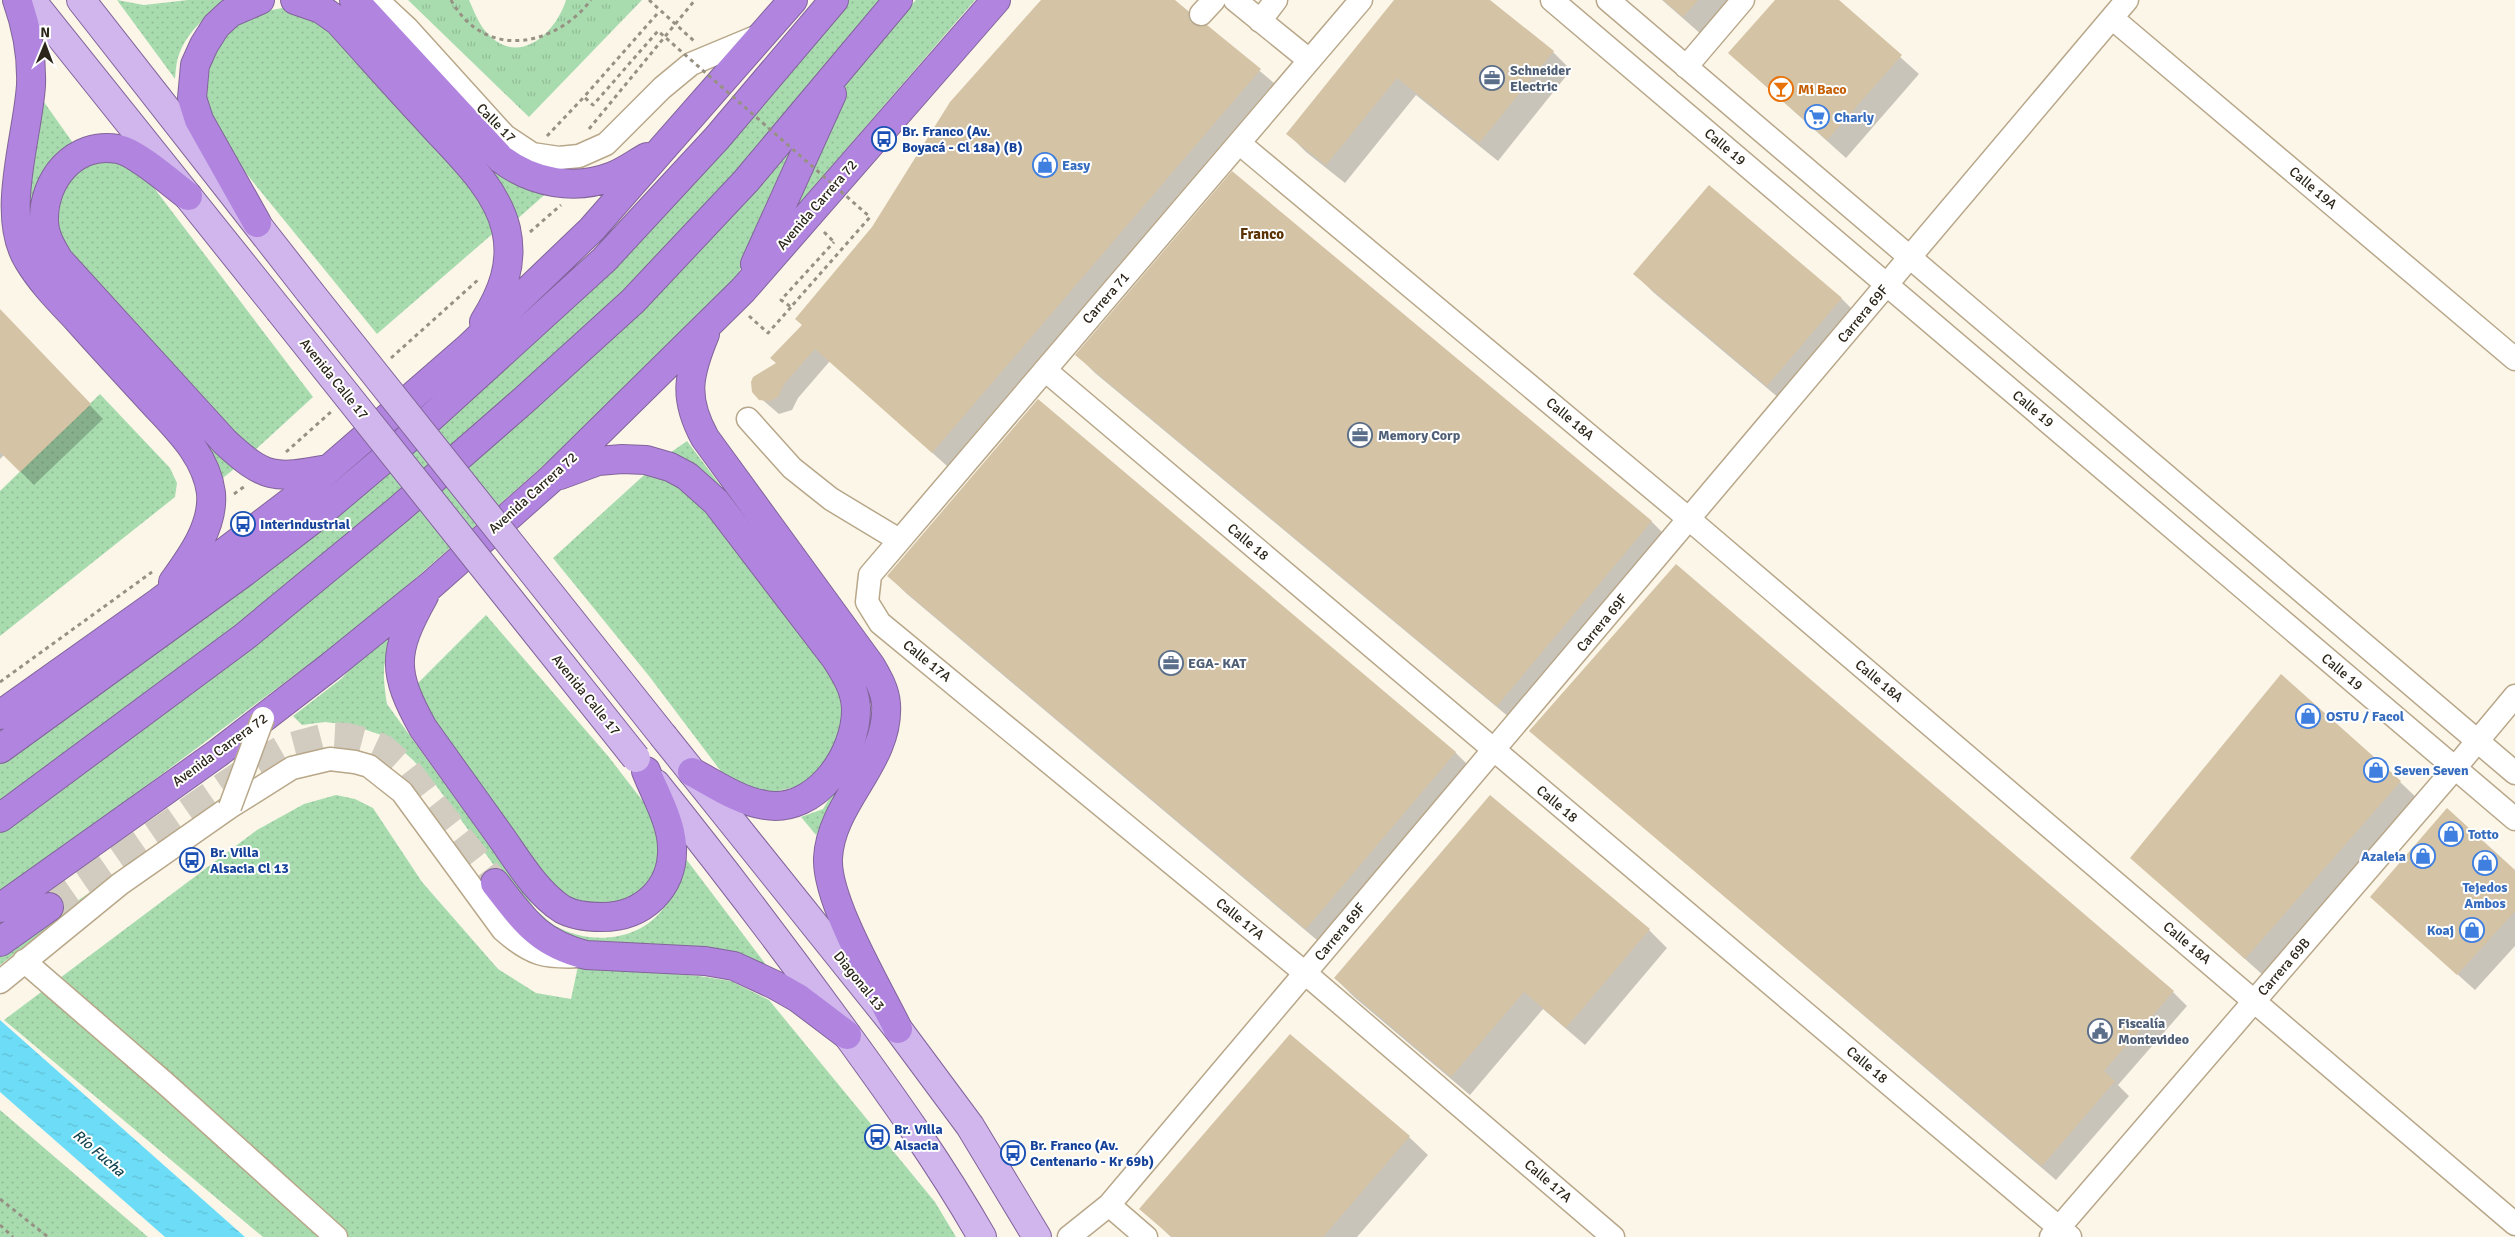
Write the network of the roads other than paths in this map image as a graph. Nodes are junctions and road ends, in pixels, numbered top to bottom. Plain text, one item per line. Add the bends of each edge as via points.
1 (17, 0) edge
2 (31, 0) edge
3 (81, 0) edge
4 (260, 0) edge
5 (295, 0) edge
6 (354, 0) edge
7 (377, 0) edge
8 (793, 0) edge
9 (834, 0) edge
10 (898, 0) edge
11 (996, 0) edge
12 (1235, 0) edge
13 (1276, 0) edge
14 (1361, 0) edge
15 (1552, 0) edge
16 (1608, 0) edge
17 (1743, 0) edge
18 (2127, 0) edge
19 (2112, 18) junction
20 (1260, 21) junction
21 (764, 34) junction
22 (1309, 60) junction
23 (846, 64) junction
24 (1686, 67) junction
25 (1239, 143) junction
26 (664, 148) junction
27 (188, 196) junction
28 (257, 223) junction
29 (1910, 258) junction
30 (1888, 285) junction
31 (743, 290) junction
32 (709, 324) junction
33 (470, 347) junction
34 (2515, 359) edge
35 (1045, 370) junction
36 (748, 418) dead end
37 (330, 469) junction
38 (552, 478) junction
39 (1690, 519) junction
40 (899, 540) junction
41 (430, 586) junction
42 (159, 602) junction
43 (867, 602) joint
44 (2515, 696) edge
45 (0, 715) edge
46 (263, 718) junction
47 (2477, 741) junction
48 (0, 749) edge
49 (1494, 750) junction
50 (641, 764) junction
51 (2455, 768) junction
52 (692, 772) junction
53 (2515, 773) edge
54 (230, 806) junction
55 (0, 818) edge
56 (2515, 819) edge
57 (495, 883) tunnel mouth
58 (0, 908) edge
59 (48, 908) tunnel mouth
60 (0, 942) edge
61 (586, 955) junction
62 (24, 961) junction
63 (1305, 973) junction
64 (0, 982) edge
65 (2255, 1001) junction
66 (898, 1029) junction
67 (847, 1035) junction
68 (1109, 1205) junction
69 (2515, 1224) edge
70 (2060, 1234) edge
71 (336, 1237) edge
72 (982, 1237) edge
73 (1037, 1237) edge
74 (1069, 1237) edge
75 (1146, 1237) edge
76 (1613, 1237) edge

1 - 42 highway via 29,38 31,62 31,86 15,208 19,241 27,259 50,290 186,438 207,473 211,495 203,535
2 - 27 main road, Avenida Calle 17
3 - 28 main road
4 - 28 highway via 230,13 216,26 195,65 192,98 199,120
5 - 33 highway via 321,9 338,21 471,169 497,205 506,230 505,278 500,295
6 - 26 highway via 501,159 524,174 573,184 600,180
7 - 21 street, Calle 17 via 407,28 505,136 532,154 559,158 594,151 618,133 680,72 709,55
8 - 21 highway
9 - 48 highway via 717,138 604,260 402,444 243,573
10 - 23 highway
11 - 31 highway, Avenida Carrera 72
12 - 20 street
13 - 20 street
14 - 22 street, Carrera 71
15 - 30 street, Calle 19
16 - 24 street
17 - 24 street
18 - 19 street, Carrera 69F
19 - 29 street, Carrera 69F
19 - 34 street, Calle 19A
20 - 22 street
21 - 26 highway
22 - 25 street, Carrera 71
23 - 31 highway
23 - 55 highway via 746,181 633,301 524,400 244,637
24 - 29 street
25 - 35 street, Carrera 71
25 - 39 street, Calle 18A
26 - 33 highway via 592,229
27 - 37 highway via 131,154 118,149 91,150 74,157 57,172 44,222 48,242 59,260 224,442 247,463 263,472 284,476
27 - 50 main road, Avenida Calle 17, bridge
28 - 52 main road, Diagonal 13, bridge
29 - 30 street, Carrera 69F
29 - 47 street
30 - 39 street, Carrera 69F
30 - 51 street, Calle 19
31 - 32 highway, Avenida Carrera 72
32 - 38 highway, Avenida Carrera 72
32 - 66 highway via 693,362 689,388 696,421 705,438 871,666 884,693 886,704 882,734 867,769 836,819 828,858 838,906
33 - 37 highway
35 - 40 street, Carrera 71
35 - 49 street, Calle 18
36 - 40 street via 792,468 825,494
37 - 42 highway
38 - 41 highway, Avenida Carrera 72
38 - 52 highway via 598,461 622,458 646,460 687,476 716,502 836,659 851,684 855,715 847,751 826,781 805,797 788,804 766,806 745,800
39 - 49 street, Carrera 69F
39 - 65 street, Calle 18A
40 - 43 street, Carrera 71 via 870,575
41 - 46 highway, Avenida Carrera 72
41 - 50 highway via 407,629 399,670 402,685 423,728 475,801 521,865 563,910 586,918 616,917 647,905 662,889 671,865 672,845 669,828
42 - 45 highway
43 - 63 street, Calle 17A via 880,623
44 - 47 street, Carrera 69B
46 - 54 street, bridge
46 - 58 highway, Avenida Carrera 72
47 - 51 street, Carrera 69B
47 - 53 street
49 - 63 street, Carrera 69F
49 - 70 street, Calle 18
50 - 67 main road
51 - 56 street, Calle 19
51 - 65 street, Carrera 69B
52 - 66 main road, Diagonal 13
54 - 61 street via 292,768 315,761 339,759 370,766 402,792 503,930 536,954 554,958
54 - 62 street via 120,884
57 - 61 highway via 525,922 546,940
59 - 60 highway
61 - 67 highway via 705,961 734,966 798,998
62 - 64 street
62 - 71 street
63 - 68 street, Carrera 69F
63 - 76 street, Calle 17A
65 - 69 street, Calle 18A
65 - 70 street, Carrera 69B
66 - 73 main road, Diagonal 13 via 970,1126
67 - 72 main road via 929,1151
68 - 74 street, Carrera 69F
68 - 75 street

